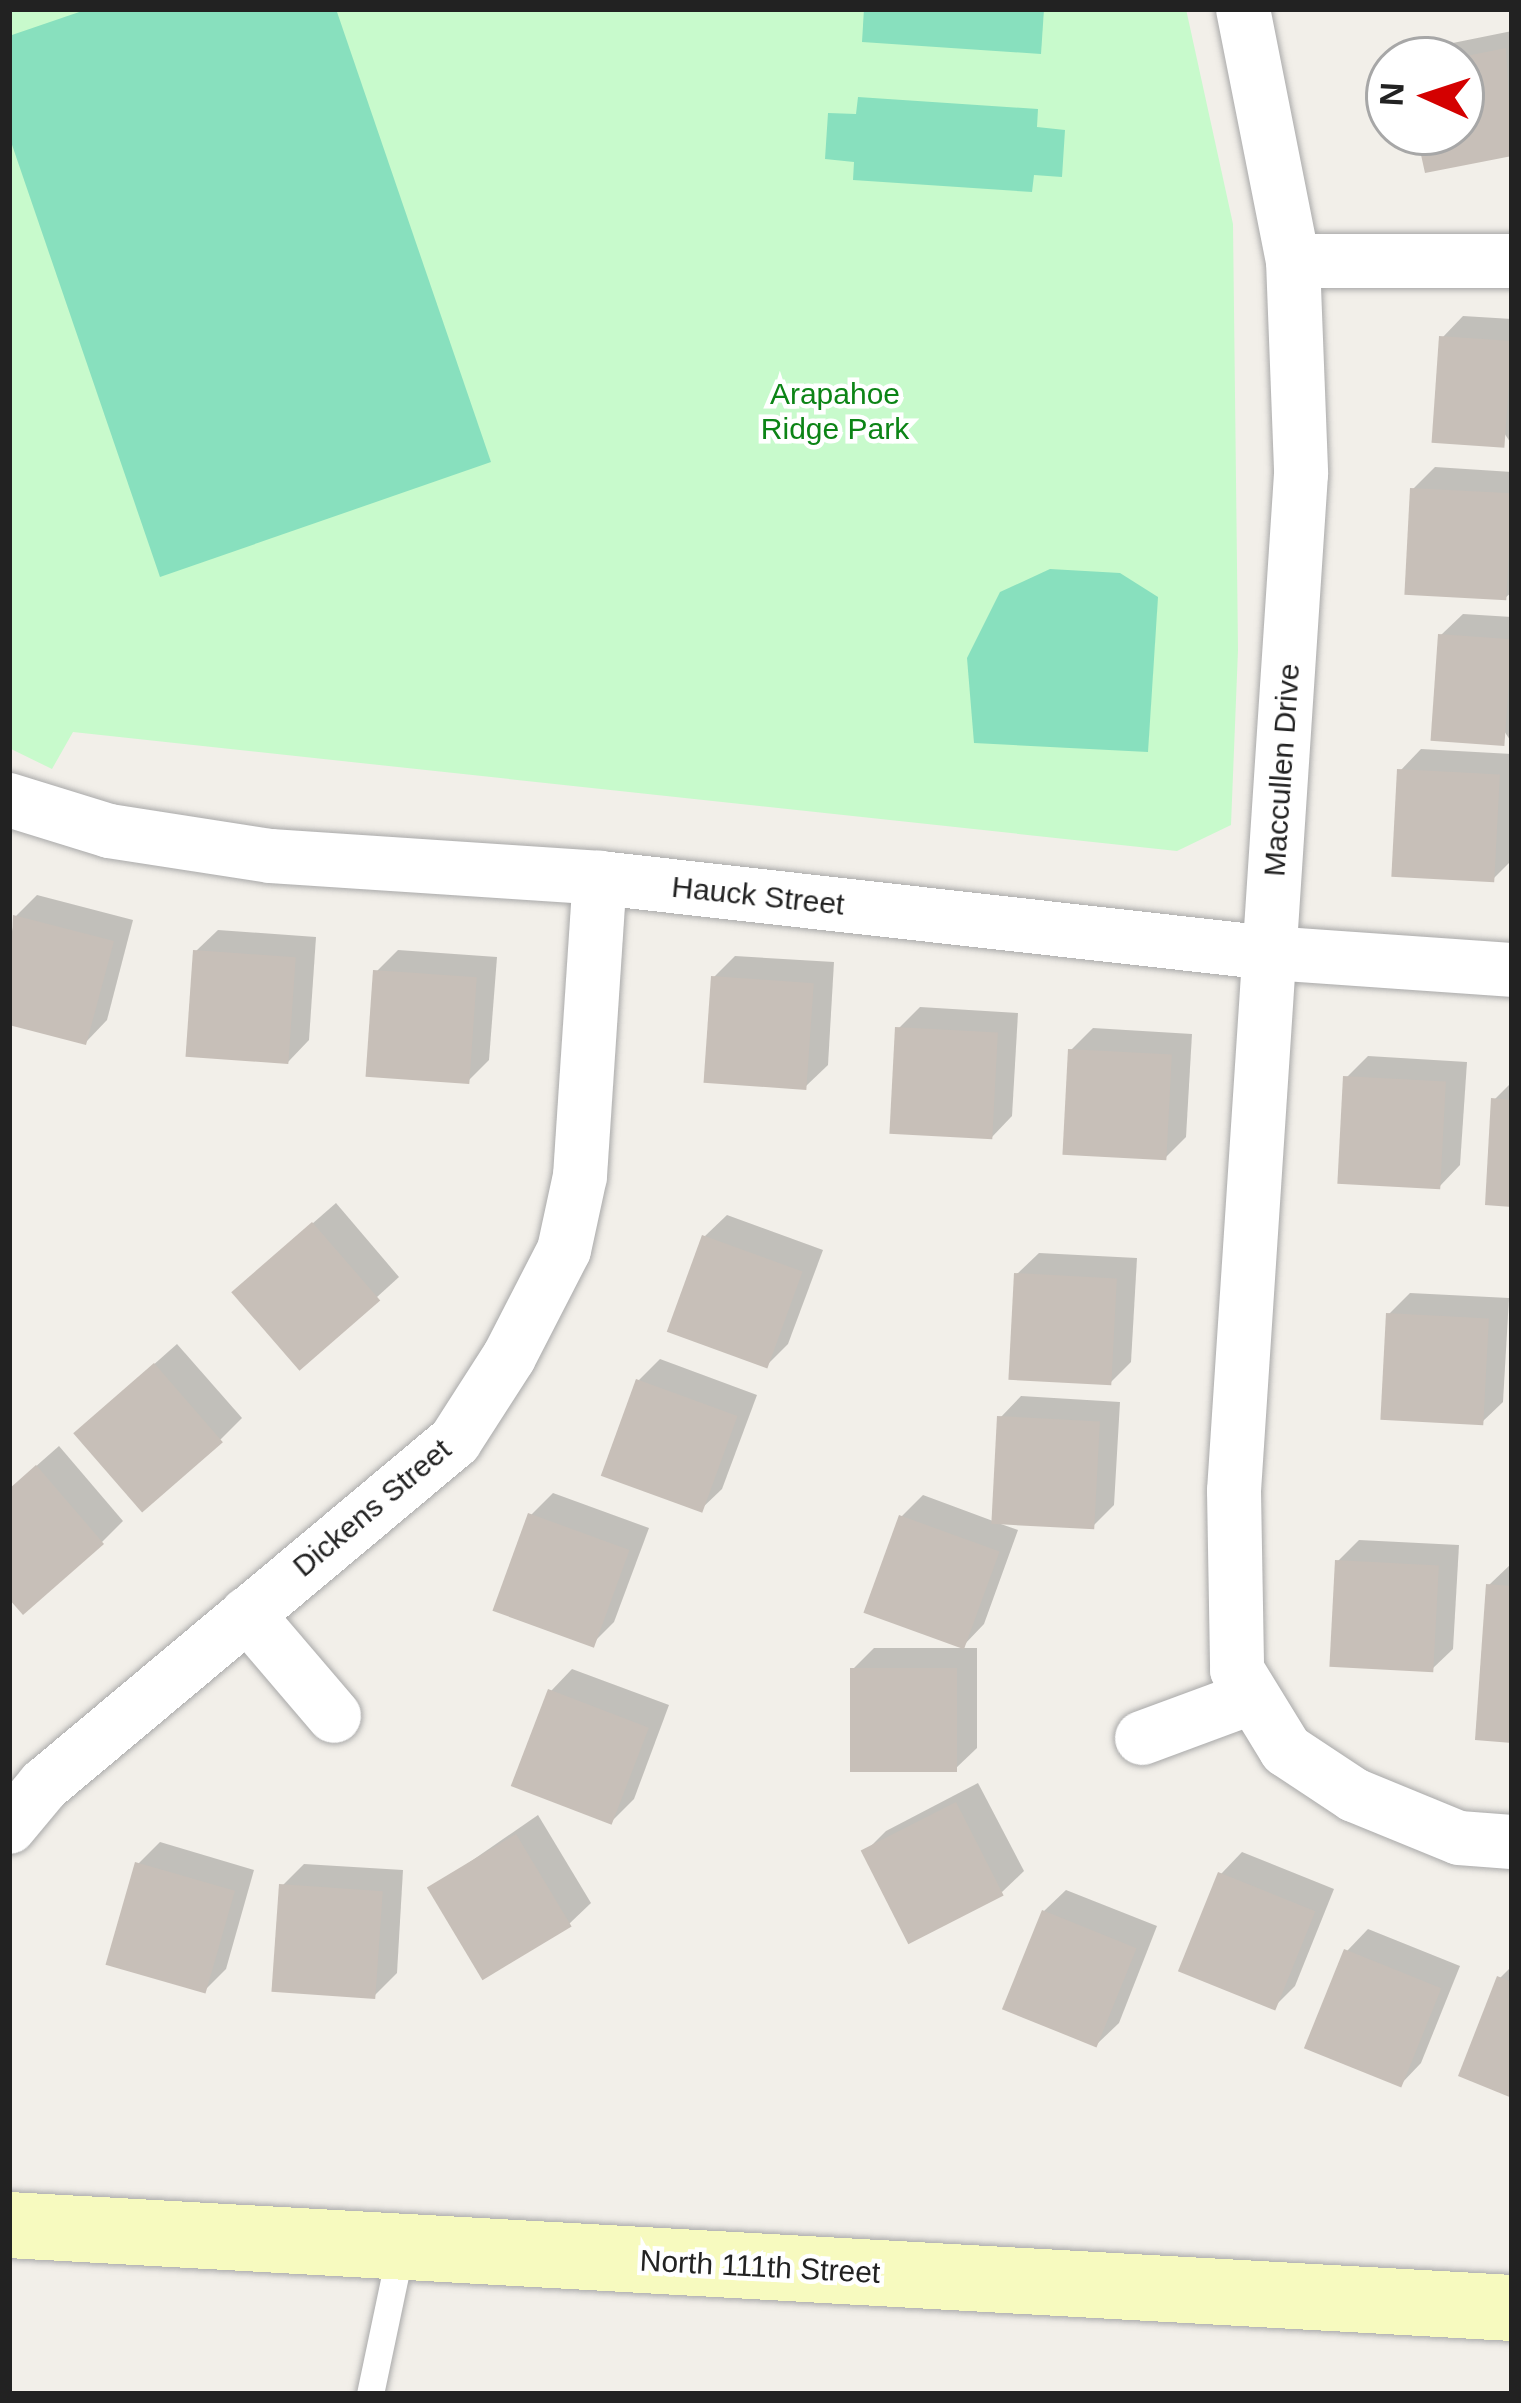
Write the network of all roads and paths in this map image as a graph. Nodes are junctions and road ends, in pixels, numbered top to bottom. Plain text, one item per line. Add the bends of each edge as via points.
1 (1243, 9) edge
2 (1293, 261) junction
3 (1512, 261) edge
4 (9, 800) edge
5 (600, 878) junction
6 (1270, 953) junction
7 (1512, 970) edge
8 (247, 1614) junction
9 (1250, 1698) junction
10 (334, 1716) dead end
11 (1142, 1738) dead end
12 (9, 1827) edge
13 (1512, 1842) edge
14 (9, 2224) edge
15 (401, 2248) junction
16 (1512, 2308) edge
17 (370, 2394) edge

1 - 2 street, Maccullen Drive
2 - 3 street
2 - 6 street, Maccullen Drive via 1301,474
4 - 5 street, Hauck Street via 109,832 271,856
5 - 6 street, Hauck Street
5 - 8 street, Dickens Street via 580,1176 564,1250 454,1441
6 - 7 street, Hauck Street
6 - 9 street, Maccullen Drive via 1235,1535 1237,1670
8 - 10 street
8 - 12 street, Dickens Street via 44,1785
9 - 11 street
9 - 13 street via 1286,1750 1354,1795 1460,1838
14 - 15 street, North 111th Street
15 - 16 street, North 111th Street
15 - 17 lane

